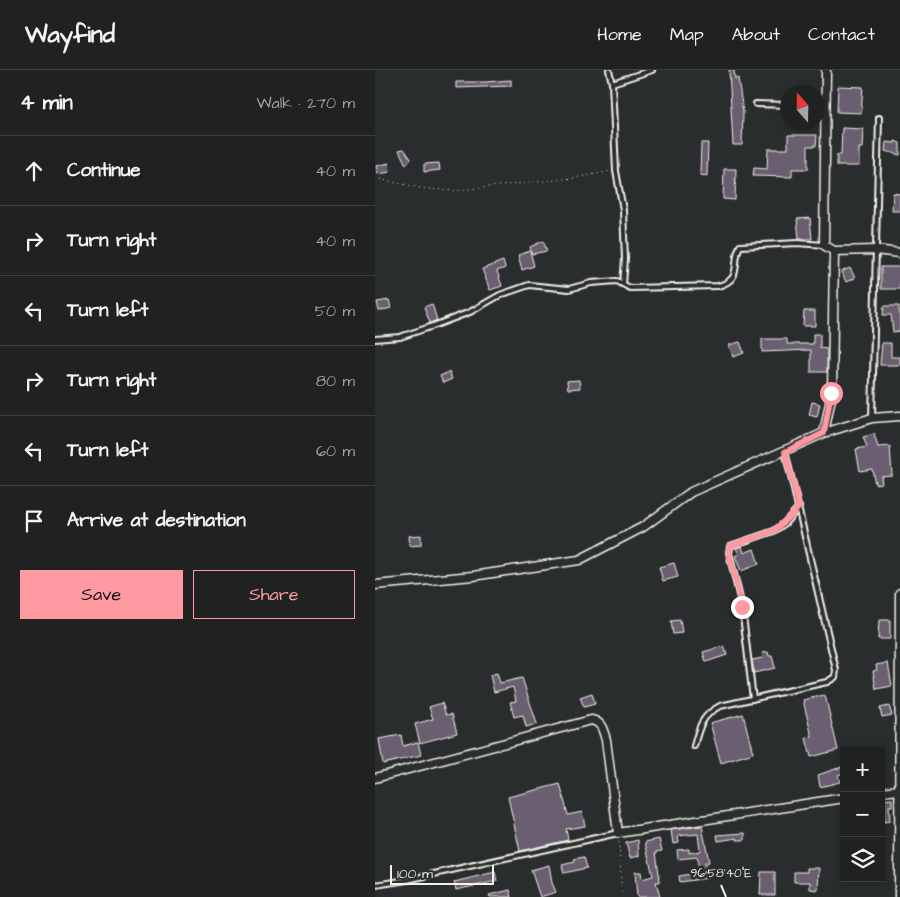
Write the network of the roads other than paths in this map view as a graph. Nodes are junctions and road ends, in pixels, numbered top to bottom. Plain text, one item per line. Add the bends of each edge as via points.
1 (609, 70) edge
2 (652, 70) edge
3 (826, 70) edge
4 (612, 83) junction
5 (824, 85) edge
6 (756, 104) dead end
7 (780, 105) edge
8 (879, 118) dead end
9 (822, 130) edge
10 (824, 245) junction
11 (875, 250) junction
12 (834, 251) junction
13 (900, 253) edge
14 (623, 284) junction
15 (375, 340) edge
16 (900, 416) edge
17 (872, 418) junction
18 (824, 433) junction
19 (785, 452) junction
20 (799, 507) junction
21 (375, 585) edge
22 (900, 593) edge
23 (753, 699) junction
24 (694, 746) dead end
25 (375, 778) edge
26 (899, 790) edge
27 (885, 792) edge
28 (840, 799) edge
29 (618, 833) junction
30 (375, 884) edge
31 (899, 897) edge

1 - 4 lane
2 - 4 lane
3 - 5 street
4 - 14 lane via 617,171 623,210
6 - 7 lane
8 - 11 lane
9 - 10 street
10 - 12 street
10 - 14 lane via 740,246 735,274 729,282 719,286 630,288
11 - 12 street
11 - 13 street
11 - 17 lane
12 - 18 street via 831,393
14 - 15 lane via 617,281 591,283 569,289 529,284 433,326 400,337
16 - 17 street
17 - 18 street
18 - 19 street
19 - 20 lane
19 - 21 street via 691,492 643,527 579,560 473,576
20 - 23 lane via 774,531 730,546 742,607
20 - 23 lane via 835,676 827,682
22 - 26 street
23 - 24 lane via 710,711 700,723
25 - 29 street via 578,723 598,721 606,740
26 - 27 street
26 - 31 street
28 - 29 street
29 - 30 lane via 407,880

